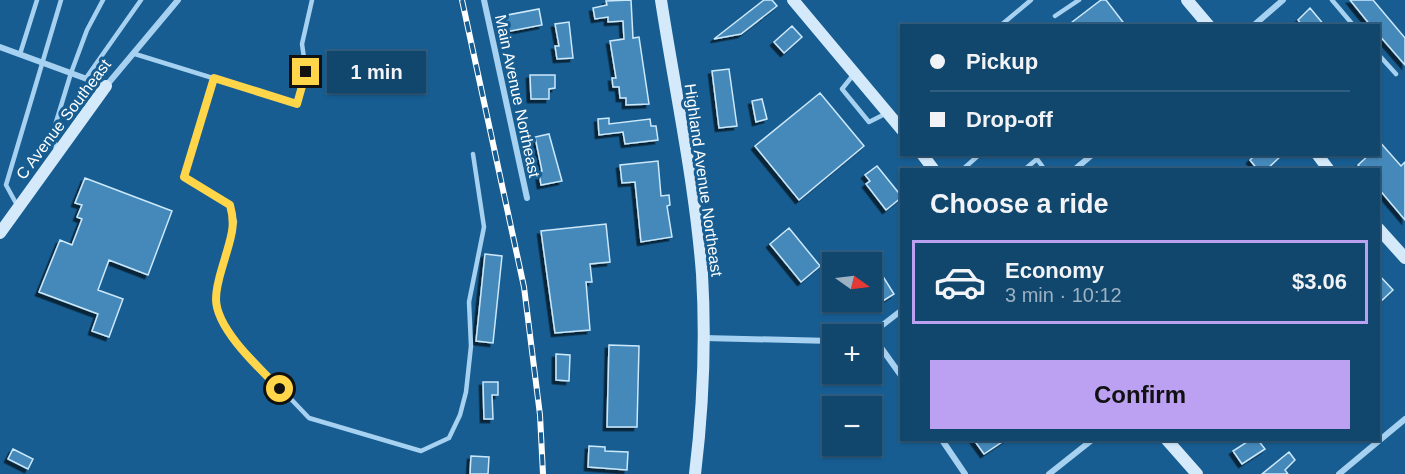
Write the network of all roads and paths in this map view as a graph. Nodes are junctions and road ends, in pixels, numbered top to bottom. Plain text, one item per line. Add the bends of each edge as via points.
1 (37, 0) edge
2 (61, 0) edge
3 (103, 0) edge
4 (141, 0) edge
5 (178, 0) edge
6 (312, 0) edge
7 (484, 0) edge
8 (661, 0) edge
9 (793, 0) edge
10 (1031, 0) edge
11 (1079, 0) edge
12 (1187, 0) edge
13 (1283, 0) edge
14 (1332, 0) edge
15 (1055, 16) dead end
16 (1002, 24) edge
17 (1207, 24) edge
18 (1254, 24) edge
19 (1352, 24) edge
20 (0, 47) edge
21 (20, 54) junction
22 (135, 54) junction
23 (1380, 56) edge
24 (44, 63) junction
25 (71, 73) junction
26 (854, 74) junction
27 (1396, 74) dead end
28 (86, 78) junction
29 (214, 78) junction
30 (106, 86) junction
31 (887, 113) junction
32 (900, 128) edge
33 (57, 152) junction
34 (473, 154) dead end
35 (978, 156) edge
36 (1091, 156) edge
37 (964, 168) edge
38 (1076, 168) edge
39 (527, 198) dead end
40 (18, 207) junction
41 (1380, 230) edge
42 (0, 233) edge
43 (1405, 258) edge
44 (900, 312) edge
45 (882, 326) edge
46 (704, 338) junction
47 (822, 341) edge
48 (882, 350) edge
49 (900, 374) edge
50 (1405, 419) edge
51 (1380, 440) edge
52 (943, 441) edge
53 (1091, 441) edge
54 (1168, 441) edge
55 (1379, 441) edge
56 (694, 474) edge
57 (965, 474) edge
58 (1049, 474) edge
59 (1197, 474) edge
60 (1339, 474) edge

1 - 21 lane
2 - 24 lane
3 - 25 lane
4 - 28 lane
5 - 22 street, C Avenue Southeast
6 - 29 lane via 302,44 306,72 297,104
7 - 39 street, Main Avenue Northeast
8 - 46 main road, Highland Avenue Northeast via 696,219
9 - 26 main road
10 - 16 lane
11 - 15 lane
12 - 17 main road
13 - 18 street
14 - 19 lane
20 - 21 street
21 - 24 street
22 - 29 lane
22 - 30 street, C Avenue Southeast
23 - 27 lane
24 - 25 street
24 - 40 lane via 6,185
25 - 28 street
25 - 33 lane via 53,132
26 - 31 main road
26 - 31 lane via 842,89 869,122
28 - 30 street
29 - 34 lane via 184,177 230,205 235,222 218,281 216,302 222,319 251,360 309,418 421,451 449,438 466,392 471,346 469,302 484,227
30 - 33 main road, C Avenue Southeast
31 - 32 main road
33 - 40 main road, C Avenue Southeast
35 - 37 lane
36 - 38 street
40 - 42 main road, C Avenue Southeast
41 - 43 main road
44 - 45 street
46 - 47 street
46 - 56 main road, Highland Avenue Northeast
48 - 49 street
50 - 51 street
52 - 57 street
53 - 58 street
54 - 59 main road
55 - 60 street

